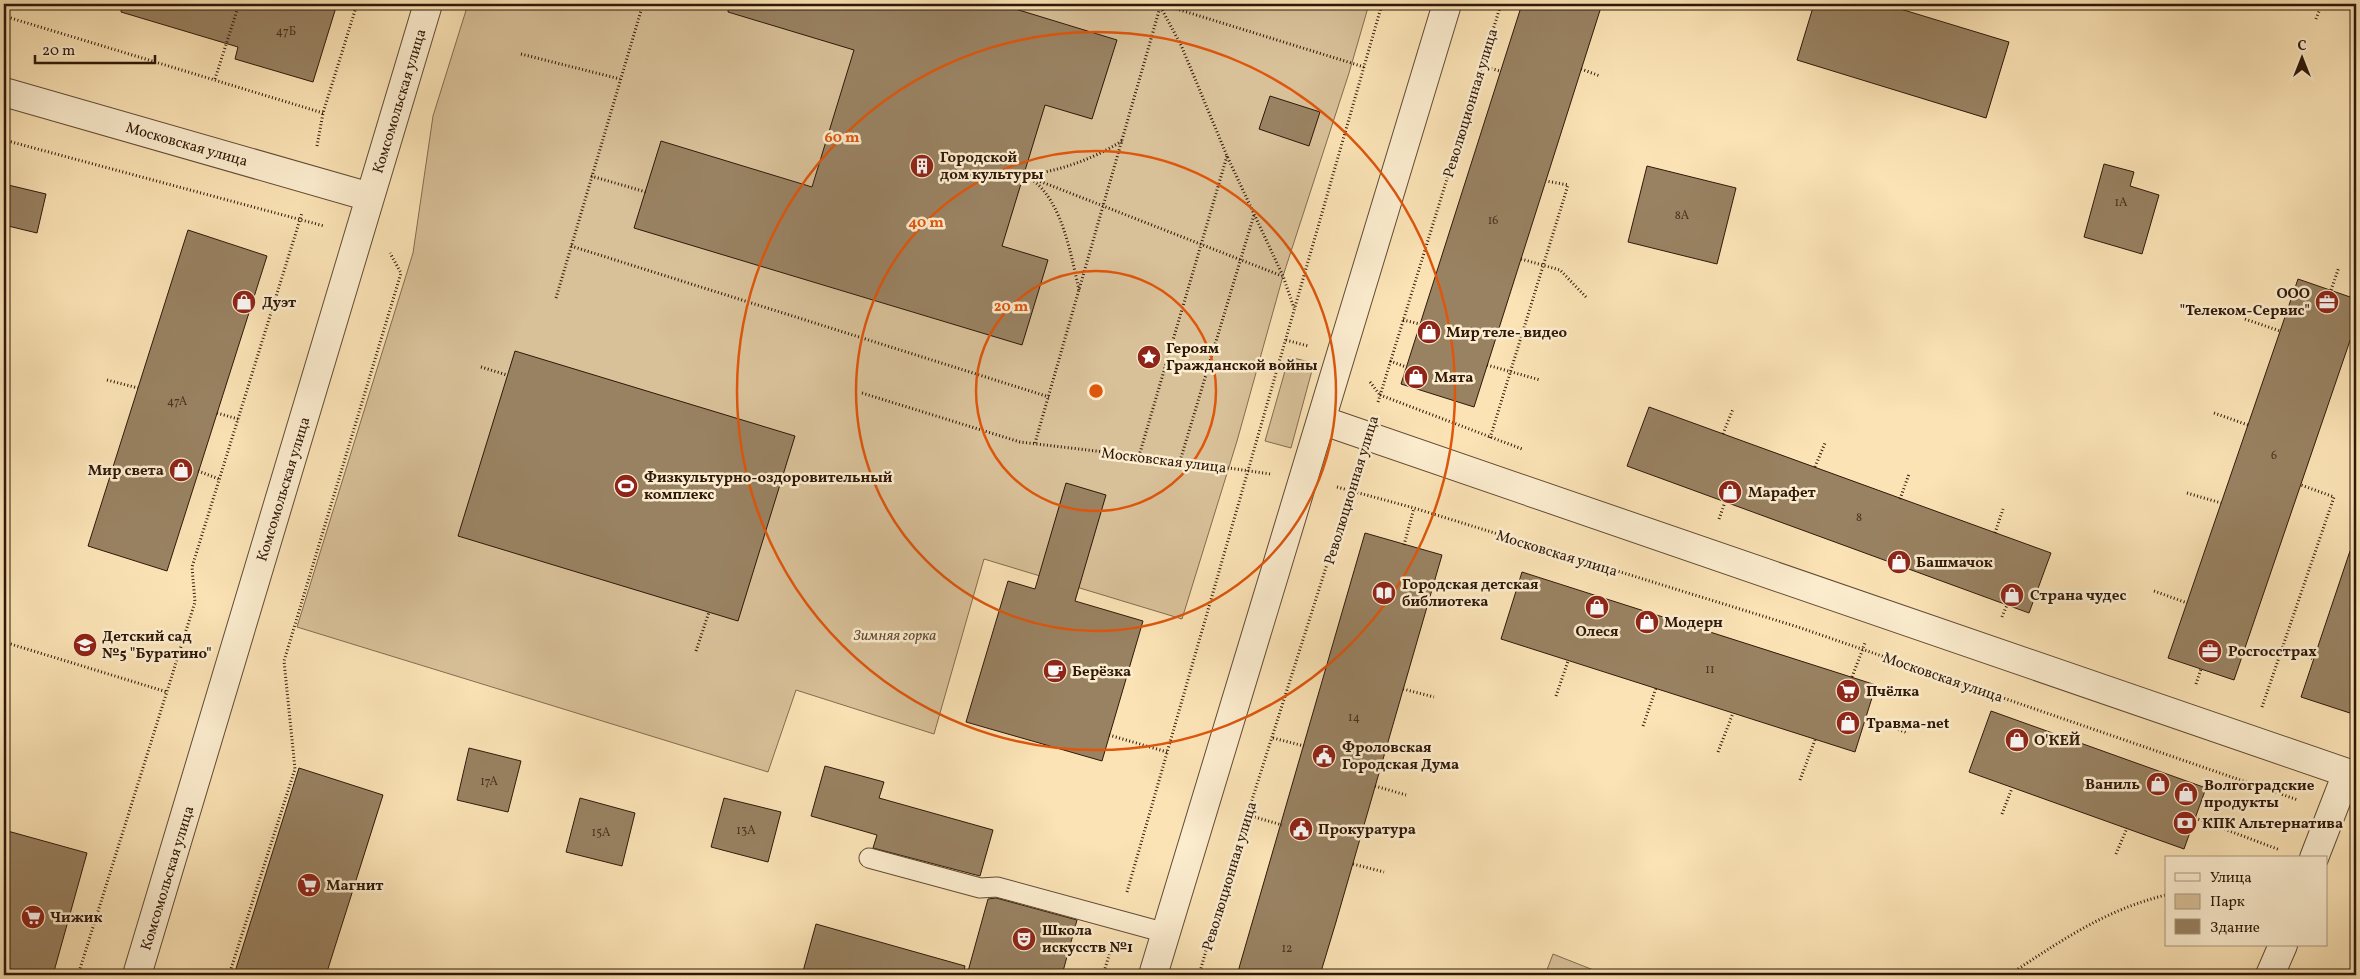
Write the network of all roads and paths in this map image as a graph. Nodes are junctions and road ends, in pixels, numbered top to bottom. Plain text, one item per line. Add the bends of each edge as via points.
1 (238, 4) edge
2 (357, 4) edge
3 (428, 4) edge
4 (643, 4) edge
5 (1160, 4) edge
6 (1382, 4) edge
7 (1447, 4) edge
8 (1500, 4) edge
9 (1632, 4) edge
10 (2322, 4) edge
11 (1621, 6) dead end
12 (4, 16) edge
13 (2316, 19) dead end
14 (520, 54) dead end
15 (1481, 66) junction
16 (1364, 67) junction
17 (1581, 69) dead end
18 (1500, 71) dead end
19 (1600, 76) dead end
20 (215, 79) junction
21 (620, 79) junction
22 (4, 92) edge
23 (323, 113) junction
24 (4, 140) edge
25 (1123, 140) junction
26 (1227, 156) junction
27 (1024, 175) junction
28 (591, 176) junction
29 (311, 180) junction
30 (1546, 181) dead end
31 (646, 192) dead end
32 (370, 197) junction
33 (1103, 208) junction
34 (1254, 215) junction
35 (300, 220) junction
36 (1201, 245) junction
37 (571, 246) junction
38 (389, 251) dead end
39 (1521, 259) dead end
40 (1241, 261) junction
41 (1543, 266) junction
42 (2339, 267) dead end
43 (1283, 276) junction
44 (1079, 290) junction
45 (2331, 290) dead end
46 (1586, 297) dead end
47 (556, 298) dead end
48 (1294, 309) junction
49 (1403, 320) junction
50 (2245, 320) dead end
51 (1420, 324) dead end
52 (2280, 332) dead end
53 (1390, 362) junction
54 (1487, 366) dead end
55 (481, 367) dead end
56 (1406, 367) dead end
57 (1510, 372) junction
58 (507, 375) dead end
59 (107, 380) dead end
60 (1540, 380) dead end
61 (138, 388) dead end
62 (862, 393) dead end
63 (1049, 397) junction
64 (1733, 409) dead end
65 (217, 413) dead end
66 (2214, 413) dead end
67 (238, 419) junction
68 (1321, 420) junction
69 (2248, 425) dead end
70 (1723, 434) dead end
71 (1368, 437) junction
72 (1490, 438) dead end
73 (1035, 443) junction
74 (1825, 443) dead end
75 (1139, 456) junction
76 (1180, 461) junction
77 (1815, 467) dead end
78 (198, 471) dead end
79 (1248, 471) junction
80 (1909, 474) dead end
81 (219, 479) junction
82 (1303, 479) junction
83 (2301, 485) dead end
84 (1352, 490) junction
85 (2187, 493) dead end
86 (1900, 499) dead end
87 (2221, 503) dead end
88 (1414, 508) junction
89 (2003, 509) dead end
90 (1995, 533) dead end
91 (1404, 545) dead end
92 (2154, 591) dead end
93 (1430, 598) dead end
94 (2187, 603) dead end
95 (1459, 606) dead end
96 (709, 612) dead end
97 (4, 642) edge
98 (2282, 646) junction
99 (696, 650) dead end
100 (2314, 658) dead end
101 (1568, 660) dead end
102 (1656, 688) dead end
103 (1403, 689) dead end
104 (167, 692) junction
105 (1556, 696) dead end
106 (1434, 697) dead end
107 (1733, 713) dead end
108 (1865, 718) dead end
109 (1643, 726) dead end
110 (1908, 733) dead end
111 (1110, 735) dead end
112 (1272, 738) junction
113 (1815, 740) dead end
114 (2250, 740) junction
115 (1304, 746) dead end
116 (1167, 752) junction
117 (1718, 752) dead end
118 (2352, 775) edge
119 (2236, 779) dead end
120 (1800, 780) dead end
121 (1375, 786) dead end
122 (2012, 788) dead end
123 (1406, 795) dead end
124 (2002, 814) dead end
125 (1248, 815) junction
126 (2195, 818) dead end
127 (1282, 825) dead end
128 (2127, 828) dead end
129 (2284, 851) dead end
130 (2116, 854) dead end
131 (2315, 856) edge
132 (869, 858) dead end
133 (1353, 864) dead end
134 (1384, 872) dead end
135 (2165, 895) edge
136 (1119, 920) junction
137 (1166, 933) junction
138 (2283, 946) edge
139 (2016, 971) dead end
140 (78, 975) edge
141 (137, 975) edge
142 (229, 975) edge
143 (1103, 975) edge
144 (1153, 975) edge
145 (1199, 975) edge
146 (2270, 975) edge

1 - 20 path
2 - 23 path
3 - 32 street, Комсомольская улица
4 - 21 path
5 - 16 path
5 - 25 path
5 - 26 path via 1181,45
6 - 16 path
7 - 68 street
8 - 15 path, Революционная улица
9 - 11 path
10 - 13 path
12 - 20 path
14 - 21 path
15 - 18 path
15 - 49 path, Революционная улица
16 - 48 path
17 - 19 path
20 - 23 path
21 - 28 path
22 - 29 street, Московская улица
23 - 29 path
24 - 35 path
25 - 27 path via 1100,154 1072,164 1044,173
25 - 33 path
26 - 34 path
26 - 36 path
27 - 33 path
27 - 44 path via 1041,186 1055,209 1068,244
28 - 31 path
28 - 37 path
29 - 32 street, Московская улица
29 - 35 path
30 - 41 path via 1568,185
32 - 141 street, Комсомольская улица
33 - 36 path
33 - 44 path
34 - 40 path
34 - 43 path
35 - 67 path
36 - 40 path
36 - 75 path
37 - 47 path
37 - 63 path
38 - 142 path via 401,273 284,660 295,769
39 - 41 path
40 - 43 path
40 - 76 path
41 - 46 path via 1560,270
41 - 57 path
42 - 45 path
43 - 48 path
44 - 63 path
48 - 79 path
49 - 51 path
49 - 53 path, Революционная улица
50 - 52 path
53 - 56 path
53 - 71 path, Революционная улица
54 - 57 path
55 - 58 path
57 - 60 path
57 - 72 path
59 - 61 path
62 - 73 path, Московская улица via 1020,442
63 - 73 path
64 - 70 path
65 - 67 path
66 - 69 path
67 - 81 path
68 - 71 street
68 - 82 street
71 - 84 path, Революционная улица
71 - 114 street
73 - 75 path, Московская улица
74 - 77 path
75 - 76 path, Московская улица
76 - 79 path, Московская улица
78 - 81 path
79 - 82 path, Московская улица
79 - 116 path
80 - 86 path
81 - 104 path via 192,567 195,602
82 - 84 path, Московская улица
82 - 137 street
83 - 98 path via 2334,497
84 - 88 path, Московская улица
84 - 112 path, Революционная улица
85 - 87 path
88 - 91 path
88 - 119 path, Московская улица via 1798,627
89 - 90 path
92 - 94 path
93 - 95 path
96 - 99 path
97 - 104 path
98 - 100 path
98 - 114 path
101 - 105 path
102 - 109 path
103 - 106 path
104 - 140 path
107 - 117 path
108 - 110 path
111 - 116 path
112 - 115 path
112 - 125 path, Революционная улица
113 - 120 path
114 - 118 street
116 - 136 path
118 - 131 street
121 - 123 path
122 - 124 path
125 - 127 path
125 - 145 path, Революционная улица
126 - 129 path
128 - 130 path
132 - 136 lane via 980,888 997,887
133 - 134 path
135 - 139 path via 2134,903 2078,930
136 - 137 lane
136 - 143 path
137 - 144 street
138 - 146 street

